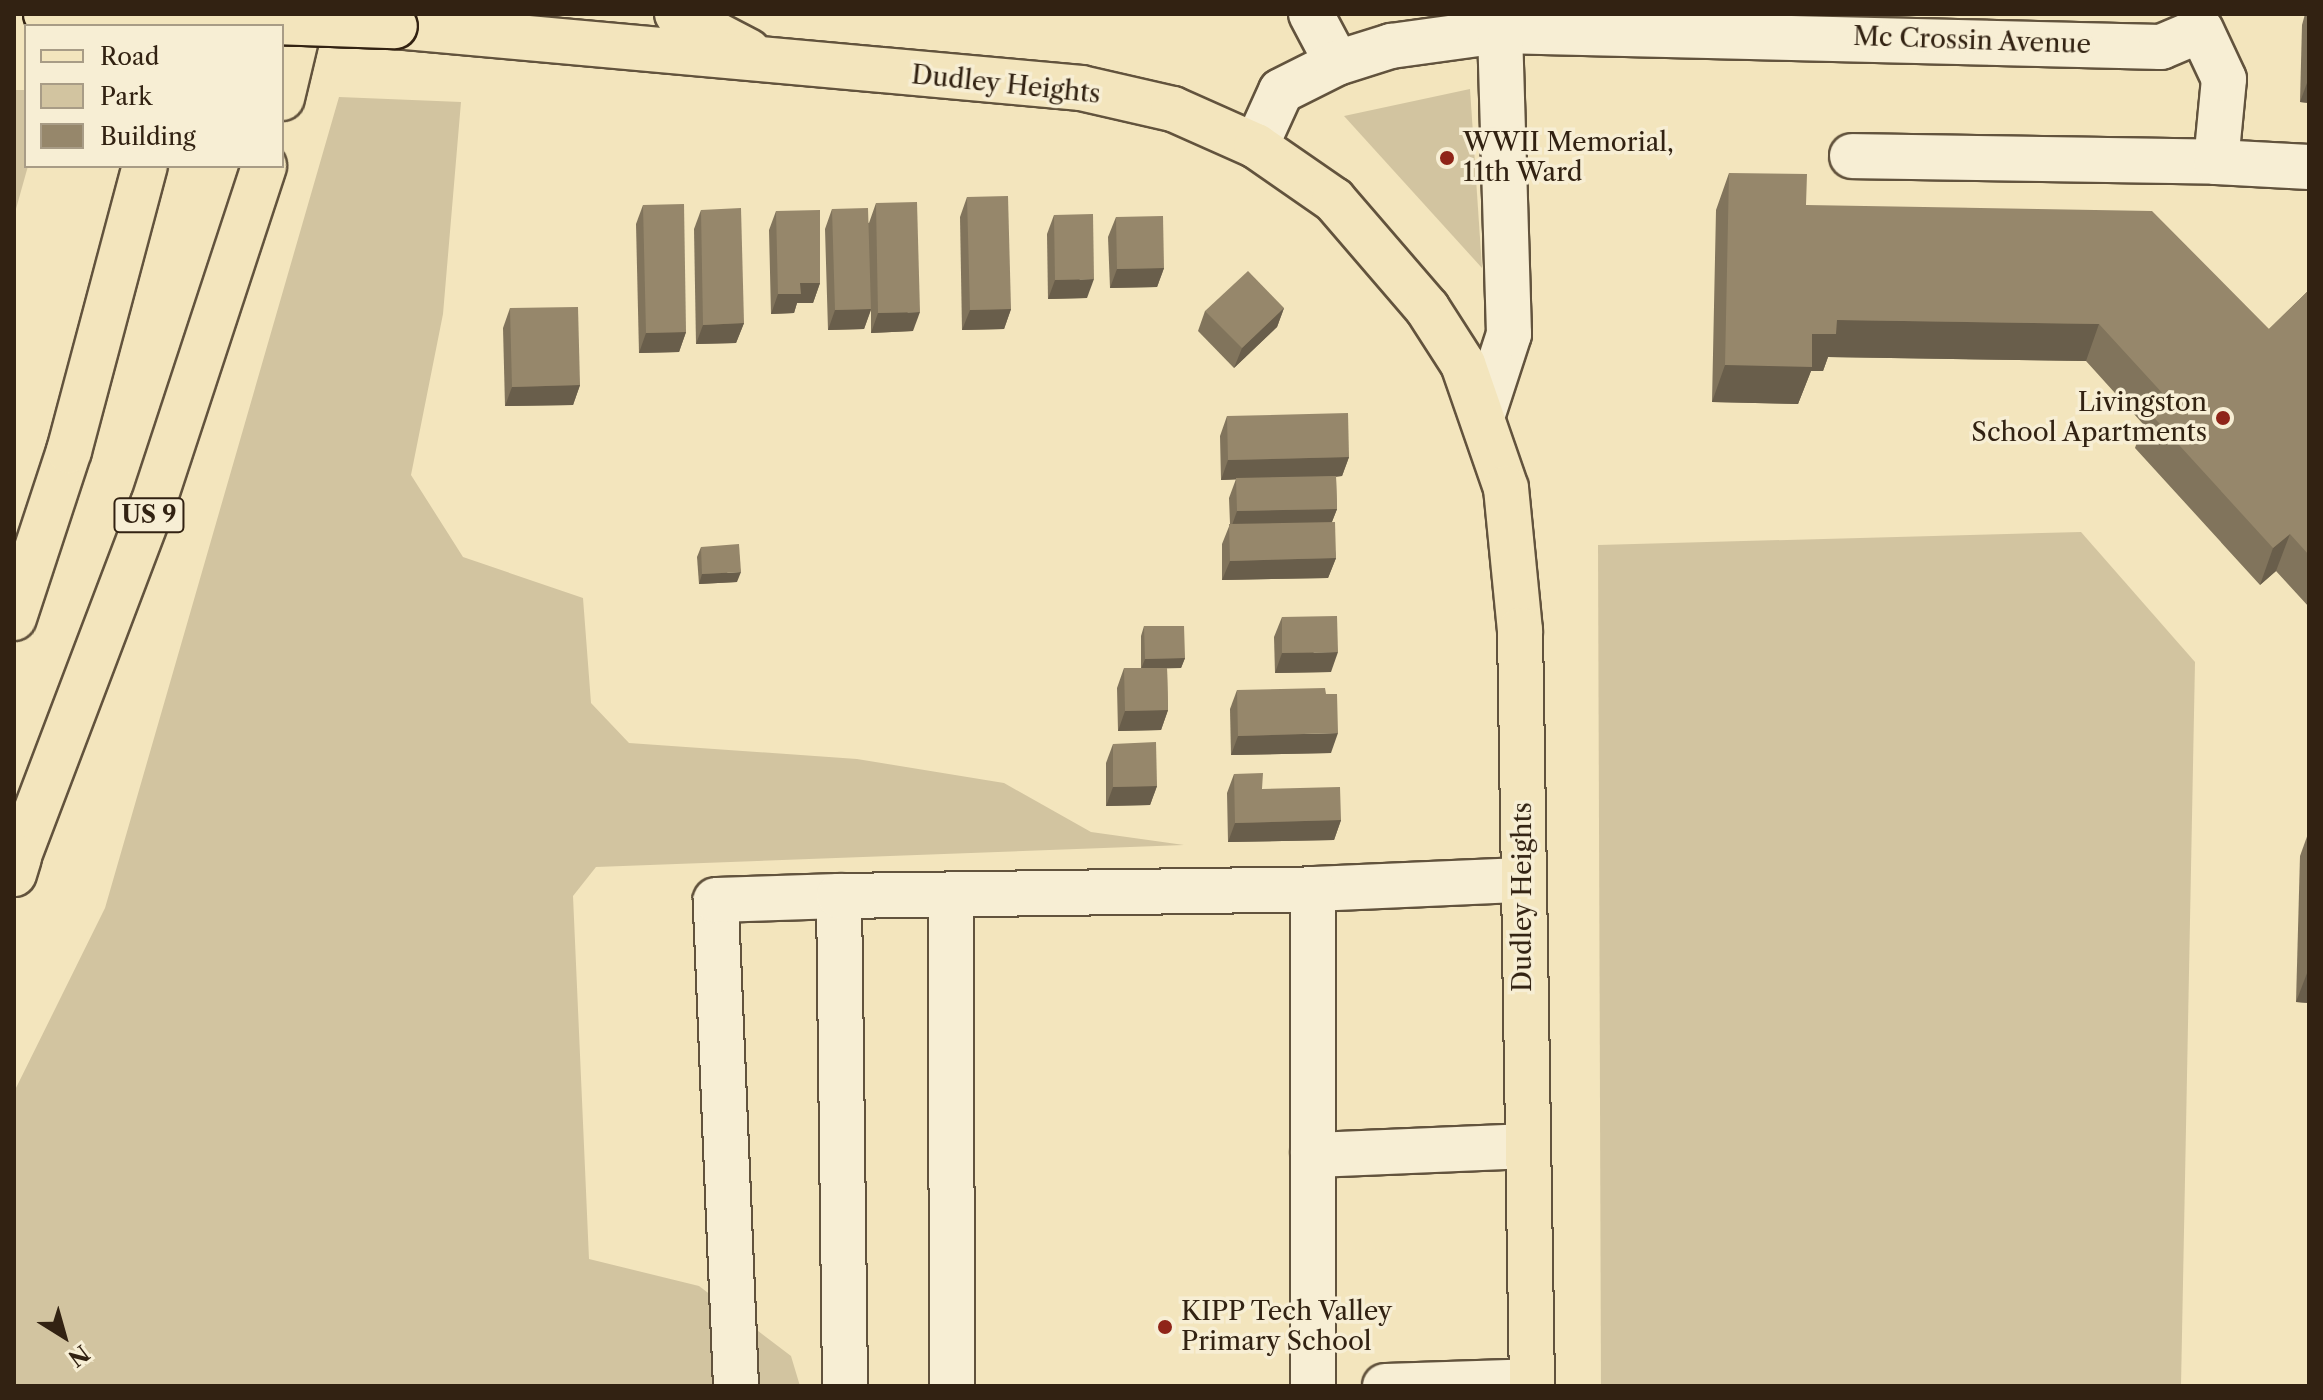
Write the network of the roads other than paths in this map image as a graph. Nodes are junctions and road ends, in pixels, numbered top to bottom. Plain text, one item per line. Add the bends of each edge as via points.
1 (43, 14) edge
2 (302, 14) edge
3 (677, 14) edge
4 (1311, 14) edge
5 (463, 22) edge
6 (2206, 22) edge
7 (1500, 31) junction
8 (1337, 63) junction
9 (776, 64) junction
10 (284, 90) edge
11 (1256, 146) junction
12 (1852, 156) dead end
13 (2216, 162) junction
14 (2309, 167) edge
15 (144, 168) edge
16 (263, 168) edge
17 (1484, 411) junction
18 (14, 618) edge
19 (16, 867) edge
20 (1523, 880) junction
21 (1313, 889) junction
22 (951, 895) junction
23 (839, 896) junction
24 (1525, 1146) junction
25 (1313, 1155) junction
26 (1532, 1384) edge
27 (736, 1386) edge
28 (845, 1386) edge
29 (952, 1386) edge
30 (1313, 1386) edge
31 (1385, 1386) edge

1 - 5 main road, Dudley Heights, bridge via 395,26
2 - 10 main road
3 - 9 main road
4 - 8 street
5 - 9 main road, Dudley Heights
6 - 7 street, Mc Crossin Avenue via 2161,47
6 - 13 street via 2224,79
7 - 8 street, Mc Crossin Avenue via 1391,46
7 - 17 street via 1509,334
8 - 11 street, Mc Crossin Avenue via 1281,91
9 - 11 main road, Dudley Heights via 1081,88 1173,109
11 - 17 main road, Dudley Heights via 1334,200 1383,256 1434,319
12 - 13 street
13 - 14 street
15 - 18 main road via 69,451
16 - 19 main road, US 9 / US 9 via 153,504
17 - 20 main road, Dudley Heights via 1506,488 1520,630
20 - 21 street
20 - 24 main road, Dudley Heights
21 - 22 street
21 - 25 street
22 - 23 street
22 - 29 street
23 - 27 street via 716,900
23 - 28 street
24 - 25 street
24 - 26 main road, Dudley Heights
25 - 30 street
26 - 31 street

